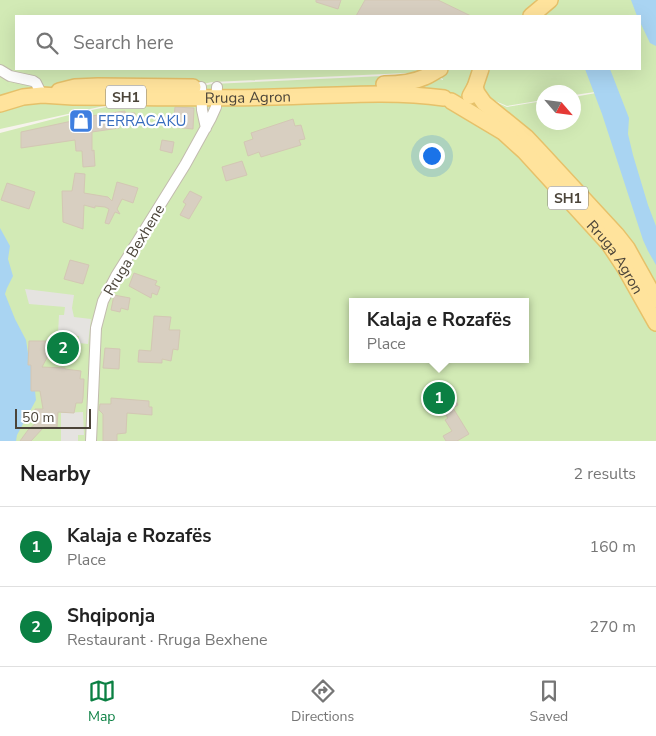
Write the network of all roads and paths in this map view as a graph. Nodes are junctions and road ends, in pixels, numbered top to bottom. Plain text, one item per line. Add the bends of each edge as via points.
1 (550, 0) edge
2 (532, 15) edge
3 (0, 70) edge
4 (438, 70) edge
5 (440, 70) edge
6 (475, 77) edge
7 (201, 92) junction
8 (217, 92) junction
9 (46, 94) junction
10 (447, 100) junction
11 (7, 102) edge
12 (206, 128) junction
13 (656, 300) edge
14 (656, 323) edge
15 (91, 441) edge

1 - 2 main road
3 - 9 street via 10,76 33,81
4 - 8 main road, Rruga Agron / SH1 via 400,84
5 - 10 main road via 436,85
6 - 10 main road via 470,95 464,100
6 - 13 main road, Rruga Agron / SH1 via 477,93 484,103 526,138 616,234
7 - 8 main road, Rruga Agron / SH1
7 - 9 main road, Rruga Agron / SH1 via 73,97
7 - 12 street
8 - 10 main road, Rruga Agron / SH1 via 280,97 386,93
8 - 12 street, Rruga Bexhene via 214,113
9 - 11 main road, Rruga Agron / SH1
10 - 14 main road, Rruga Agron / SH1 via 503,132 524,151 609,244
12 - 15 street, Rruga Bexhene via 103,301 96,328

